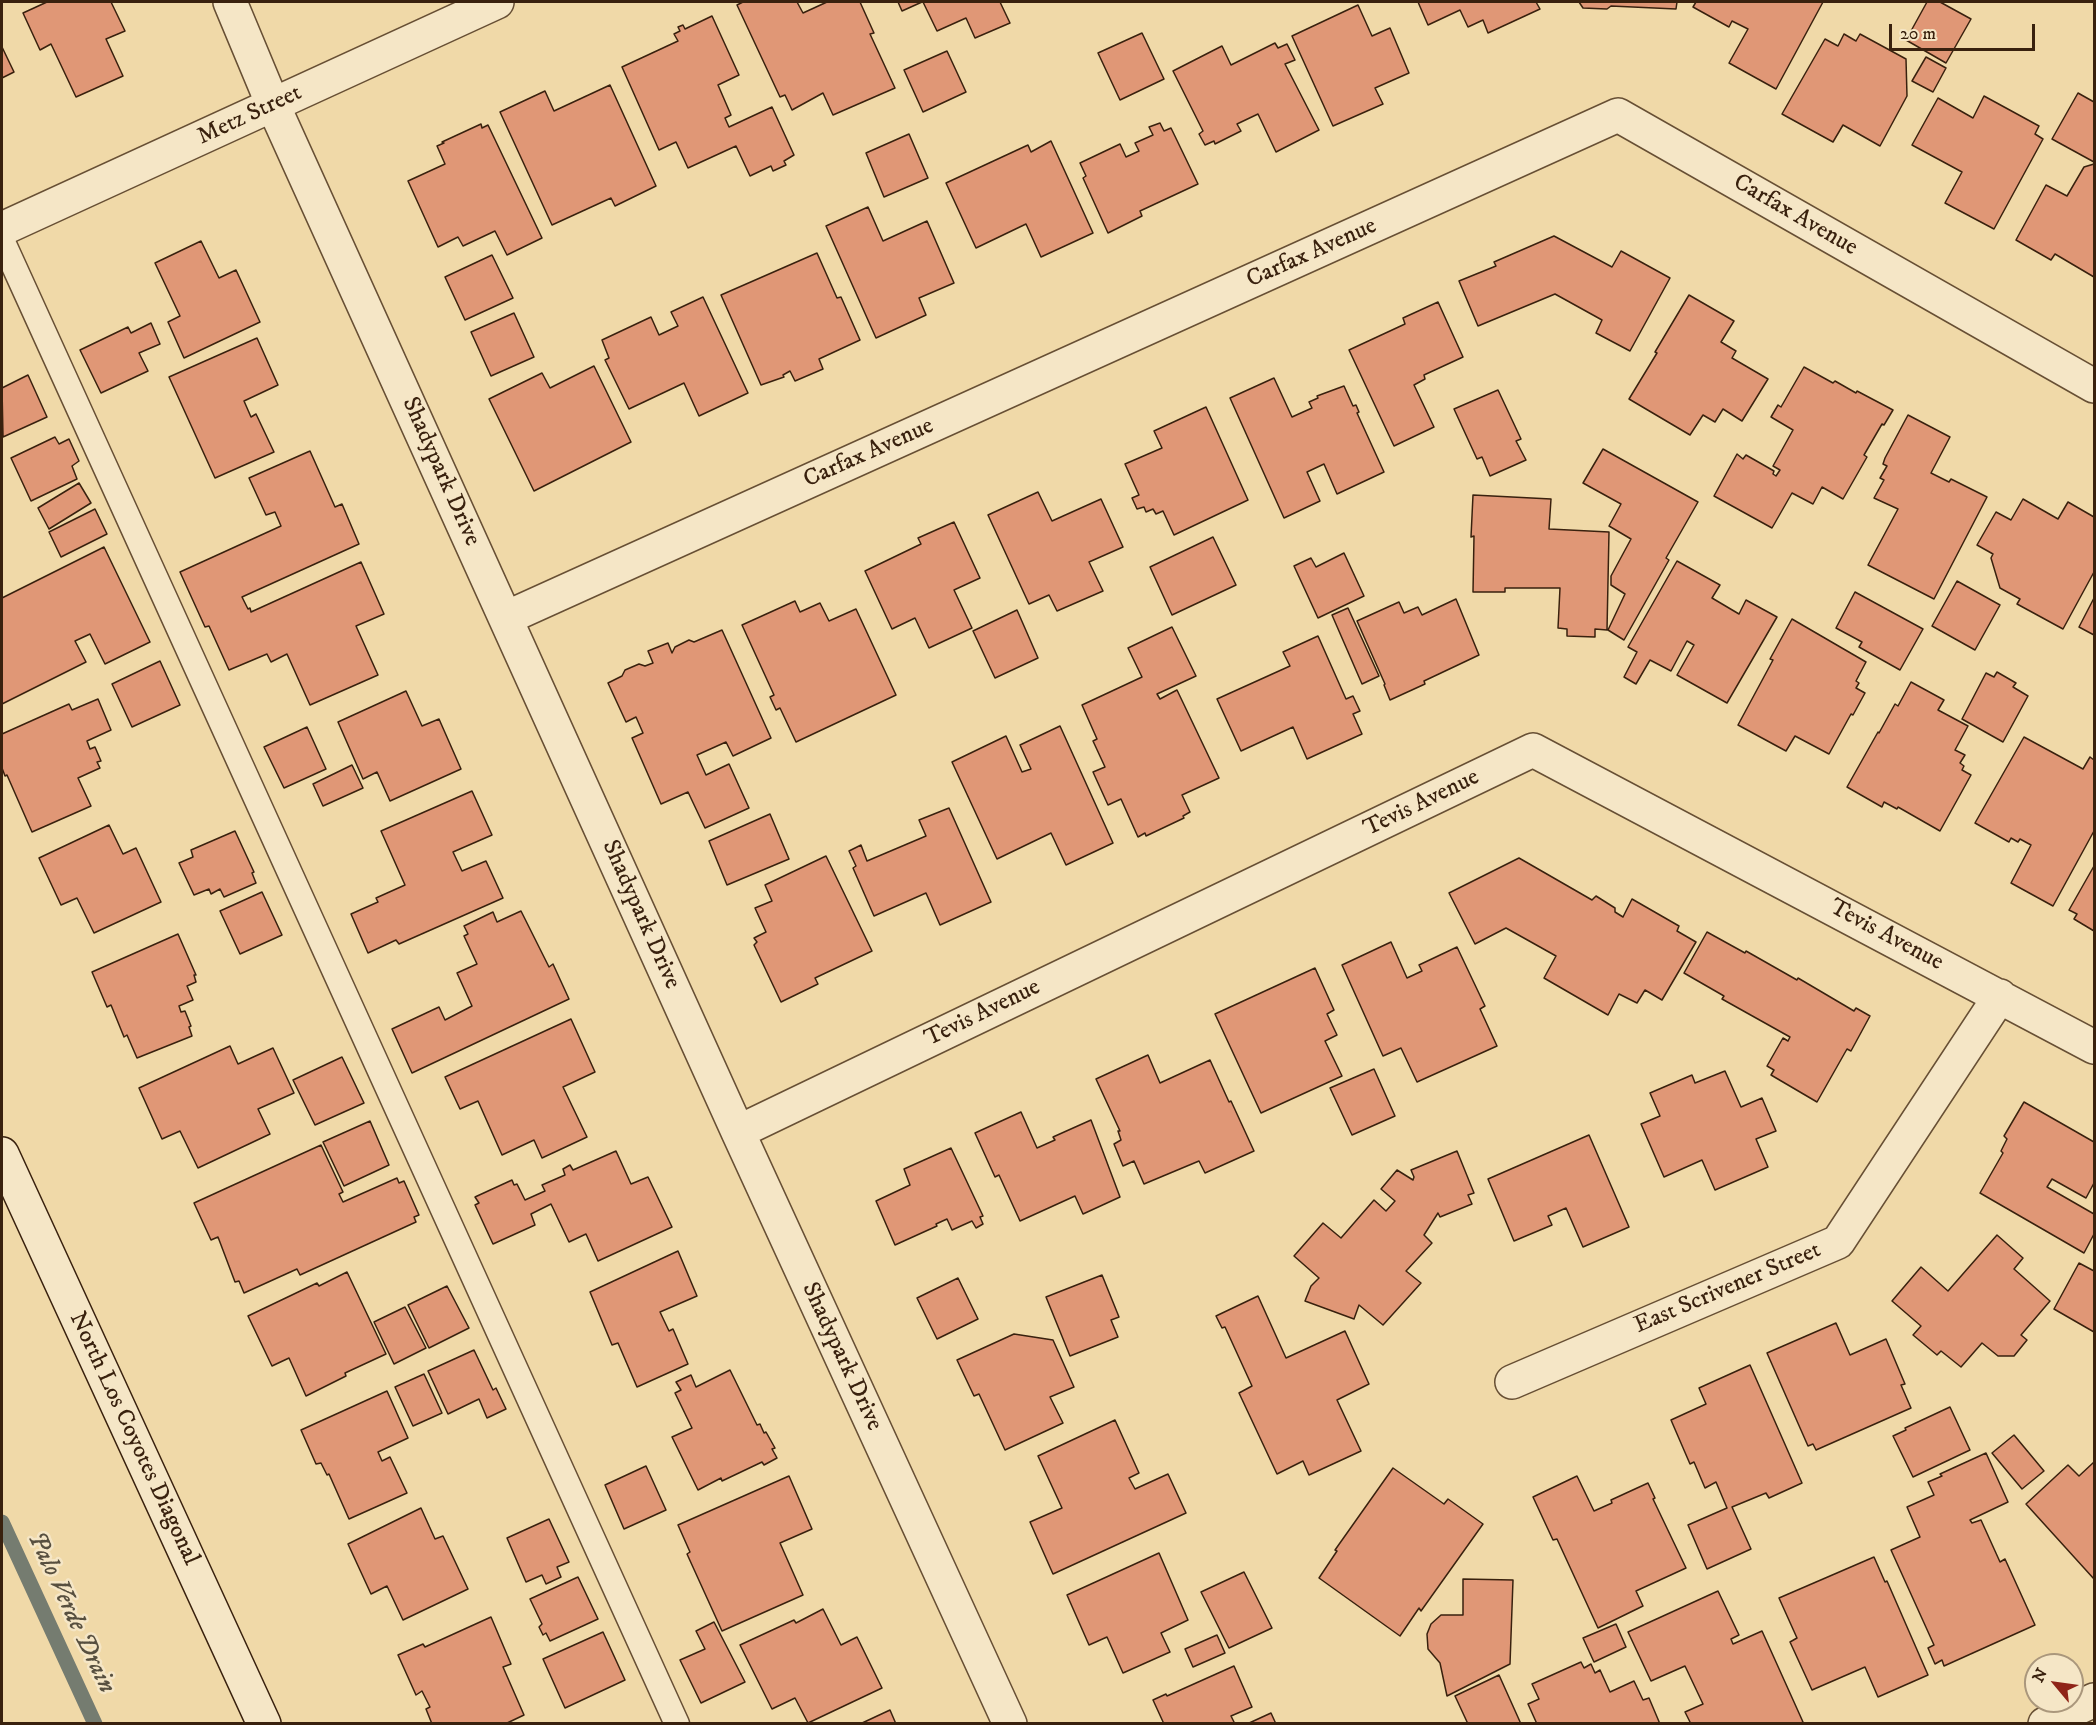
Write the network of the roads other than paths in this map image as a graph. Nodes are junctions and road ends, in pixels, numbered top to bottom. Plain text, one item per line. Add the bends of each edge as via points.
1 (230, 2) edge
2 (497, 2) edge
3 (273, 105) junction
4 (2, 229) edge
5 (2, 240) edge
6 (2094, 386) edge
7 (506, 618) junction
8 (2000, 996) junction
9 (2094, 1047) edge
10 (738, 1132) junction
11 (2, 1154) edge
12 (1512, 1382) dead end
13 (2094, 1700) edge
14 (264, 1724) edge
15 (677, 1724) edge
16 (1010, 1724) edge
17 (2045, 1724) edge

1 - 3 street, Shadypark Drive
2 - 3 street, Metz Street
3 - 4 street, Metz Street
3 - 7 street, Shadypark Drive
5 - 15 lane
6 - 7 street, Carfax Avenue via 1618,115
7 - 10 street, Shadypark Drive
8 - 9 street, Tevis Avenue
8 - 10 street, Tevis Avenue via 1533,750
8 - 12 street, East Scrivener Street via 1838,1242
10 - 16 street, Shadypark Drive
11 - 14 street, North Los Coyotes Diagonal
13 - 17 street

